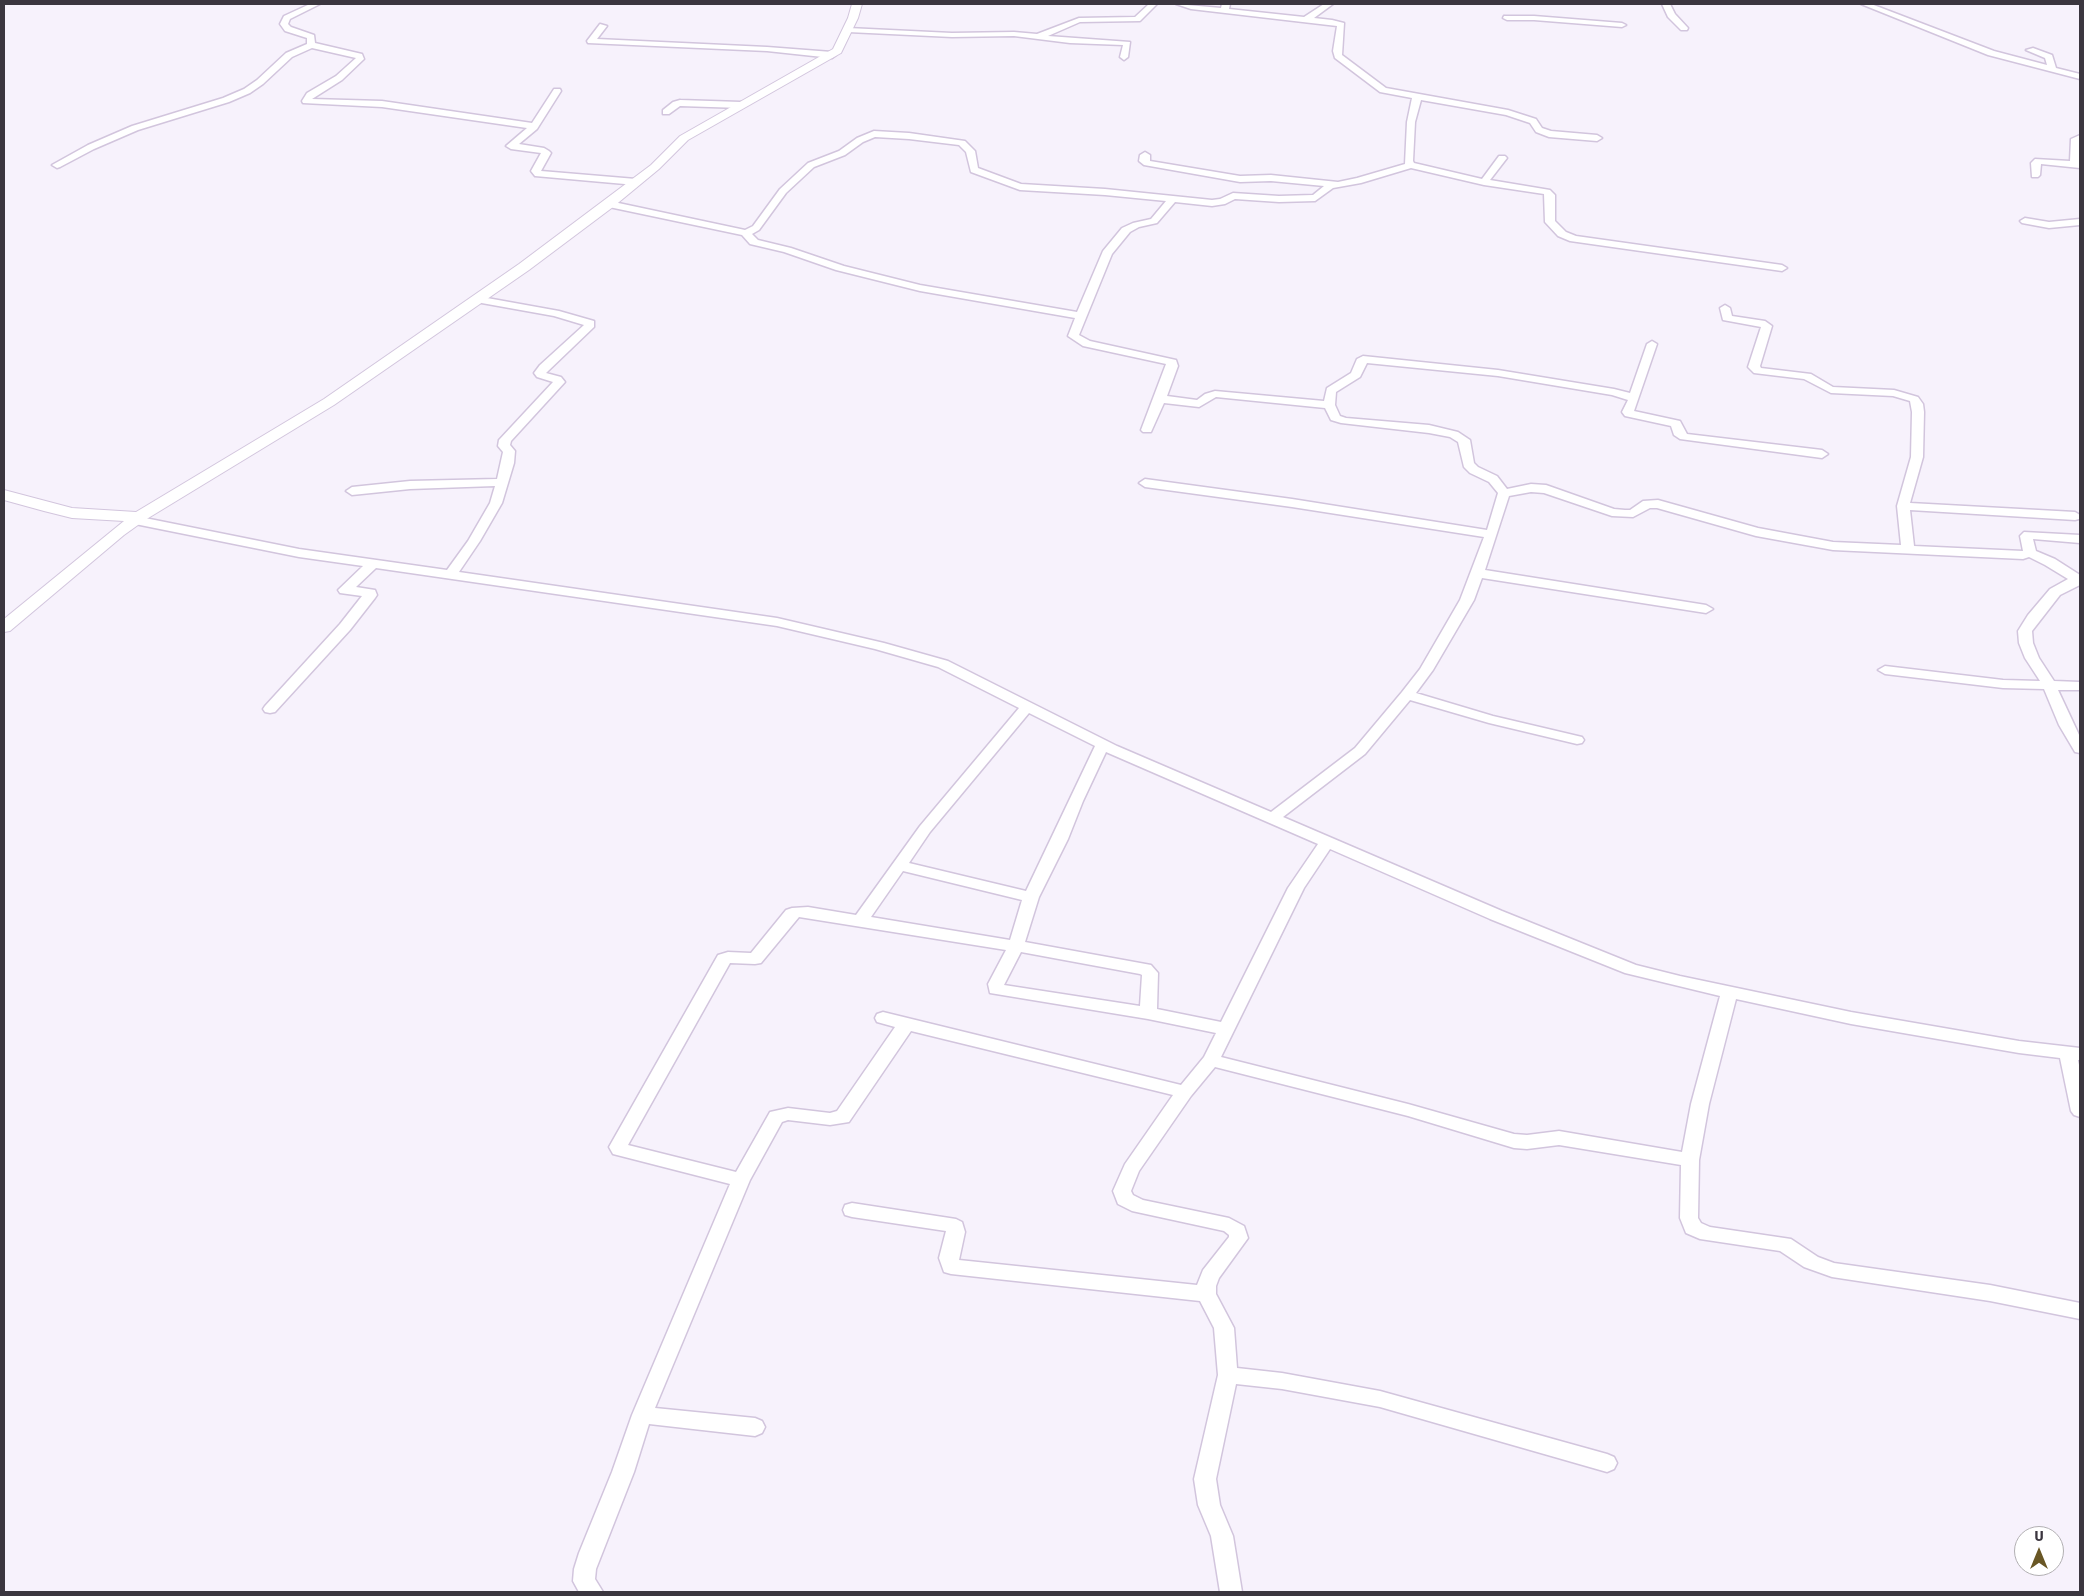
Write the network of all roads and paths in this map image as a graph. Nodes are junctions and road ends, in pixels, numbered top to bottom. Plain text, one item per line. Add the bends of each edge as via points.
1 (316, 4) edge
2 (857, 4) edge
3 (1153, 4) edge
4 (1180, 4) edge
5 (1329, 4) edge
6 (1666, 4) edge
7 (1865, 4) edge
8 (1225, 7) edge
9 (1507, 18) dead end
10 (1306, 20) junction
11 (1622, 25) dead end
12 (603, 26) dead end
13 (1684, 28) dead end
14 (848, 30) junction
15 (709, 35) dead end
16 (1040, 36) junction
17 (311, 45) junction
18 (695, 46) junction
19 (2030, 50) dead end
20 (832, 55) junction
21 (1124, 58) dead end
22 (2052, 69) junction
23 (2080, 77) edge
24 (557, 91) dead end
25 (1417, 96) junction
26 (741, 105) junction
27 (666, 112) dead end
28 (534, 127) junction
29 (1597, 138) dead end
30 (2080, 138) edge
31 (1145, 155) dead end
32 (1502, 158) dead end
33 (57, 164) dead end
34 (1411, 165) junction
35 (2077, 165) edge
36 (2035, 175) dead end
37 (636, 182) junction
38 (1484, 182) junction
39 (1336, 184) junction
40 (1172, 200) junction
41 (609, 204) junction
42 (2025, 222) dead end
43 (2080, 222) edge
44 (746, 233) junction
45 (1782, 268) dead end
46 (476, 299) junction
47 (1725, 308) dead end
48 (1081, 316) junction
49 (1652, 344) dead end
50 (1634, 398) junction
51 (1160, 399) junction
52 (1329, 405) junction
53 (1147, 430) dead end
54 (1822, 454) dead end
55 (502, 482) junction
56 (1145, 482) dead end
57 (352, 491) dead end
58 (1504, 493) junction
59 (4, 495) edge
60 (1903, 506) junction
61 (2076, 516) dead end
62 (137, 518) junction
63 (1491, 534) junction
64 (2080, 539) edge
65 (1908, 550) junction
66 (2030, 554) junction
67 (373, 564) junction
68 (1476, 574) junction
69 (450, 575) junction
70 (2078, 580) edge
71 (1706, 609) dead end
72 (4, 627) edge
73 (1885, 670) dead end
74 (2049, 684) junction
75 (2080, 686) edge
76 (1407, 695) junction
77 (1027, 707) junction
78 (270, 710) dead end
79 (1577, 740) dead end
80 (1103, 744) junction
81 (2080, 748) edge
82 (1273, 818) junction
83 (1328, 841) junction
84 (898, 865) junction
85 (1031, 897) junction
86 (859, 922) junction
87 (1016, 946) junction
88 (1729, 993) junction
89 (1148, 1013) junction
90 (883, 1018) dead end
91 (906, 1022) junction
92 (1226, 1028) junction
93 (2074, 1054) edge
94 (1210, 1060) junction
95 (1185, 1092) junction
96 (2080, 1111) edge
97 (1690, 1160) junction
98 (741, 1180) junction
99 (852, 1210) dead end
100 (1206, 1294) junction
101 (2080, 1311) edge
102 (1228, 1375) junction
103 (642, 1415) junction
104 (756, 1427) dead end
105 (1607, 1463) dead end
106 (592, 1592) edge
107 (1231, 1592) edge

1 - 17 street via 287,18 284,24 288,29 311,38
2 - 14 street
3 - 16 street via 1137,19 1079,20
4 - 8 street
5 - 10 street
6 - 13 street via 1671,15
7 - 22 street via 1991,52
8 - 10 street
9 - 11 street
10 - 25 street via 1341,25 1338,56 1378,88
12 - 18 street via 591,41
14 - 16 street
14 - 20 street
15 - 18 street
16 - 21 street via 1124,43 1127,44
17 - 28 street via 359,56 360,59 306,101 382,104
17 - 33 street via 289,55 260,82 226,100 122,133
18 - 20 street
19 - 22 street via 2049,57
20 - 26 street
22 - 23 street
24 - 28 street
25 - 29 street via 1521,116 1549,134
25 - 34 street via 1411,122 1408,162
26 - 27 street via 676,104
26 - 37 street via 684,138
28 - 37 street via 511,146 546,153 536,171 538,174
30 - 35 street via 2076,139
31 - 39 street via 1147,163 1240,179 1284,178
32 - 38 street
34 - 38 street
34 - 39 street
35 - 36 street via 2038,161
37 - 41 street
38 - 45 street via 1547,192 1550,195 1550,222 1562,234 1574,239
39 - 40 street via 1315,198 1233,196 1212,203
40 - 44 street via 1020,187 974,170 970,151 962,143 878,134 867,136 842,153 811,165 784,191 756,228
40 - 48 street via 1154,221 1126,230 1107,253
41 - 44 street
41 - 46 street
42 - 43 street via 2049,225
44 - 48 street via 754,242 901,283
46 - 55 street via 556,313 590,323 540,373 559,382 505,440 504,446 509,451
46 - 62 street via 329,402
47 - 60 street via 1727,318 1767,326 1754,367 1758,371 1807,376 1831,390 1894,393 1914,399 1918,412 1917,457
48 - 51 street via 1073,333 1076,340 1172,362
49 - 50 street
50 - 52 street via 1498,373 1366,358 1356,375 1331,390
50 - 54 street via 1629,414 1676,422 1680,435 1684,437
51 - 52 street via 1199,404 1216,394
51 - 53 street
52 - 58 street via 1334,418 1339,420 1454,434 1464,440 1468,464 1493,479
55 - 57 street via 410,485
55 - 69 street via 496,503
56 - 63 street
58 - 63 street
58 - 65 street via 1546,489 1625,514 1648,504 1658,504 1798,540 1833,546
59 - 62 street via 72,513
60 - 61 street
60 - 65 street
62 - 67 street via 299,553
62 - 72 street
63 - 68 street
64 - 66 street via 2028,535
65 - 66 street
66 - 70 street
67 - 69 street
67 - 78 street via 345,590 370,592 370,595
68 - 71 street
68 - 76 street via 1467,600
69 - 77 street via 652,602 768,620 826,633 942,664
70 - 74 street via 2055,592 2025,631 2032,658
73 - 74 street via 2003,684
74 - 75 street
74 - 81 street via 2066,725
76 - 79 street
76 - 82 street via 1360,751
77 - 80 street
77 - 84 street via 924,829
80 - 82 street
80 - 85 street
82 - 83 street
83 - 88 street via 1622,966
83 - 92 street via 1296,888
84 - 85 street
84 - 86 street
85 - 87 street
86 - 87 street
86 - 98 street via 798,912 792,914 755,959 725,957 618,1147
87 - 89 street via 1145,969 1150,974
87 - 89 street via 996,989
88 - 93 street via 1936,1033
88 - 97 street via 1700,1104
89 - 92 street
90 - 91 street
91 - 95 street
91 - 98 street via 844,1116 830,1119 788,1114 776,1118
92 - 94 street
93 - 96 street
94 - 95 street
94 - 97 street via 1408,1110 1514,1141 1559,1138
95 - 100 street via 1131,1169 1122,1191 1125,1199 1139,1206 1219,1221 1236,1231 1239,1238 1210,1275
97 - 101 street via 1689,1218 1693,1228 1699,1231 1784,1244 1811,1262 1832,1270 1990,1293
98 - 103 street
99 - 100 street via 956,1227 949,1258 951,1267
100 - 102 street via 1224,1328
102 - 105 street via 1380,1399
102 - 107 street via 1206,1479 1209,1505 1222,1536
103 - 104 street
103 - 106 street via 585,1569 584,1581

